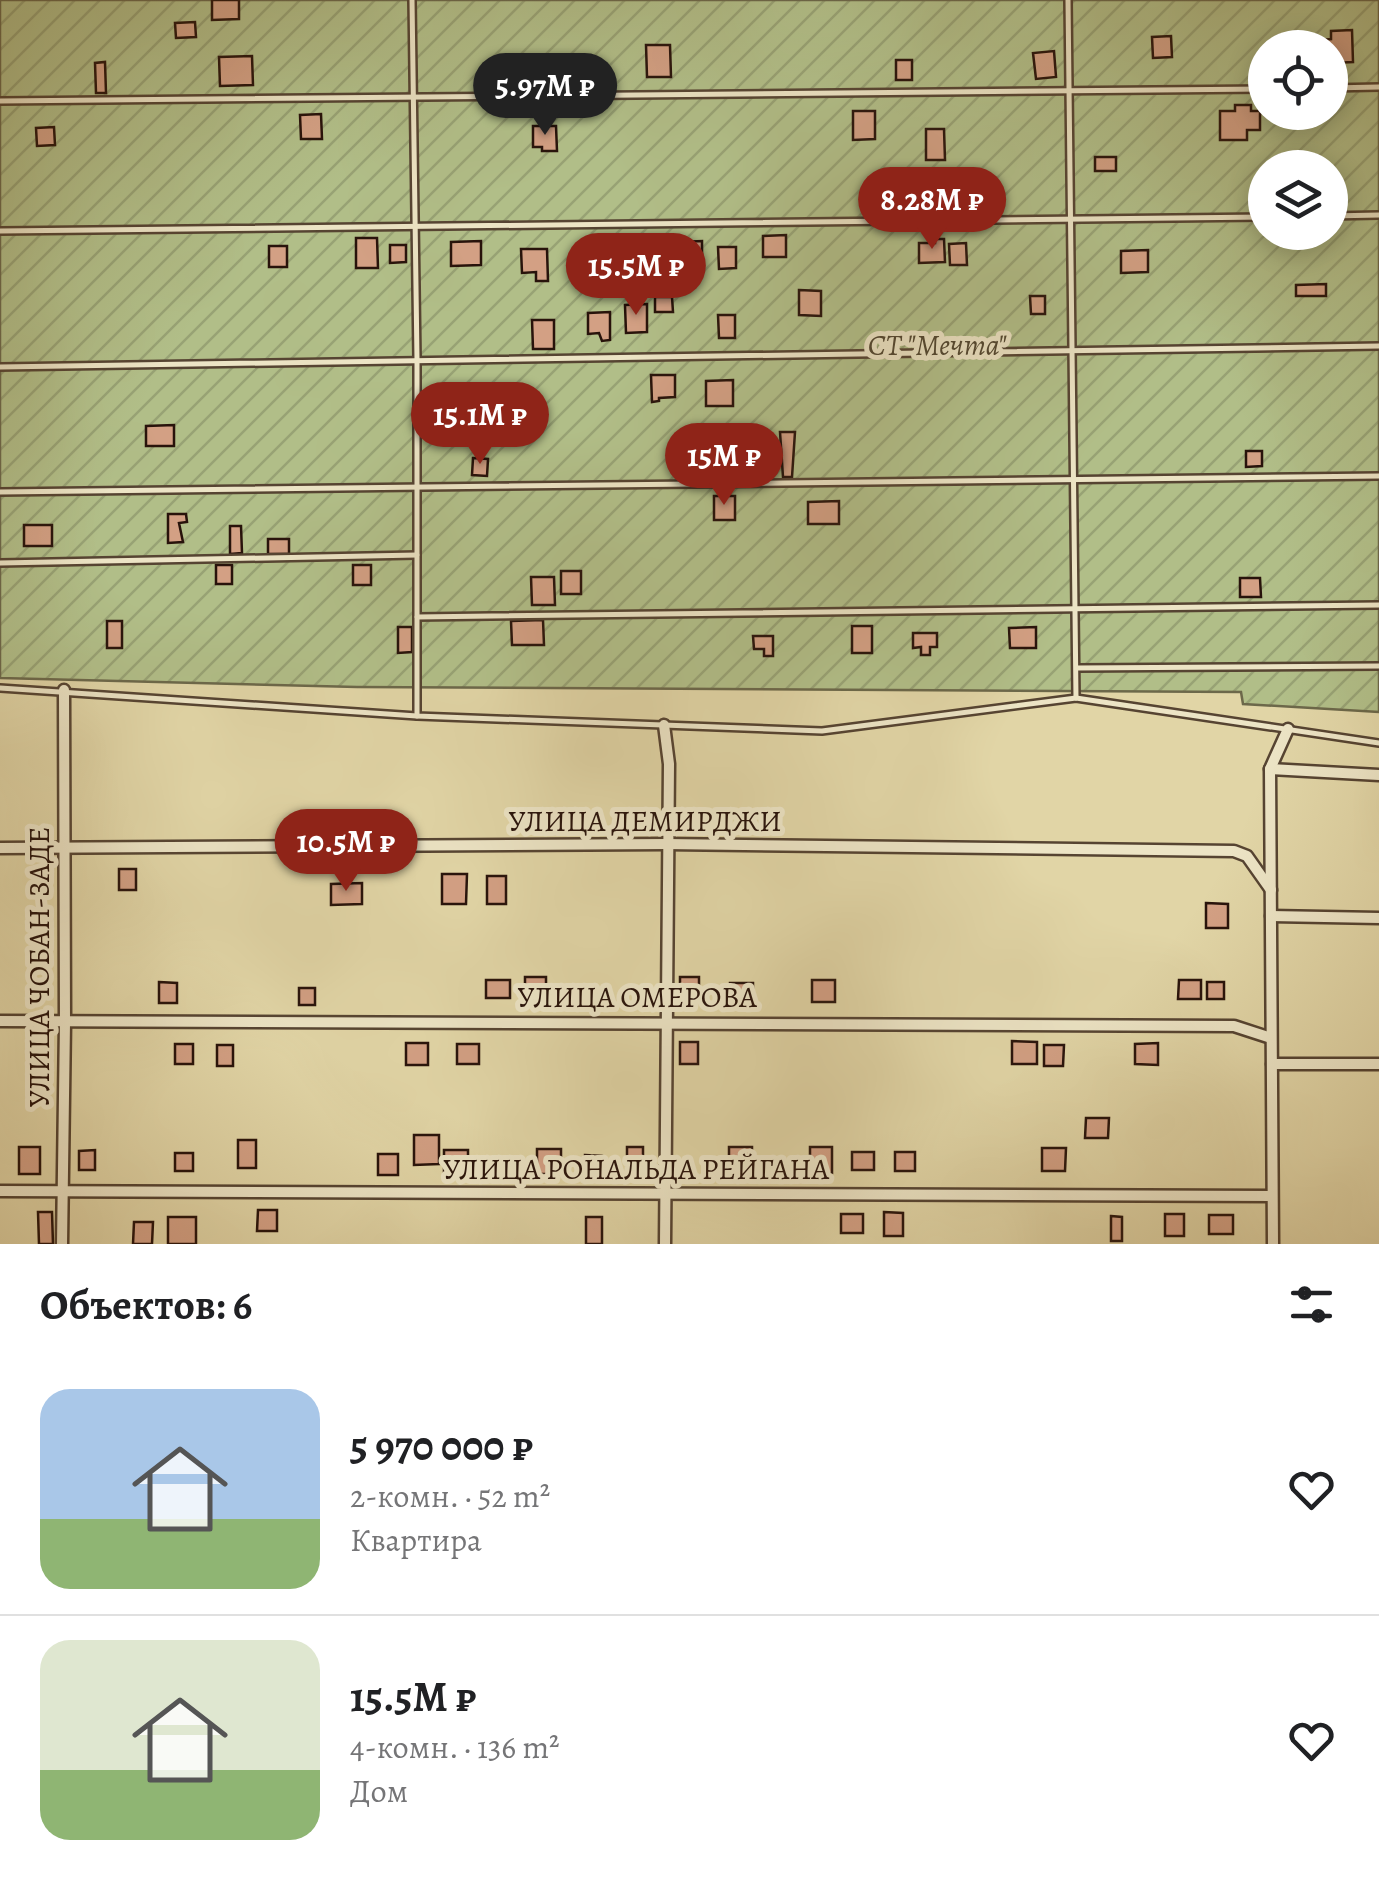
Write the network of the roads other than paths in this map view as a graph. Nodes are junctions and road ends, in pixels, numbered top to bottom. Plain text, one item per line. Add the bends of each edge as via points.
1 (412, 0) edge
2 (1068, 0) edge
3 (1379, 87) edge
4 (1348, 88) edge
5 (1248, 89) edge
6 (1068, 92) junction
7 (414, 96) junction
8 (0, 101) edge
9 (1248, 216) edge
10 (1348, 216) edge
11 (1379, 216) edge
12 (1070, 218) junction
13 (416, 226) junction
14 (0, 231) edge
15 (1379, 346) edge
16 (1072, 350) junction
17 (418, 359) junction
18 (0, 366) edge
19 (1379, 476) edge
20 (1073, 479) junction
21 (417, 488) junction
22 (0, 492) edge
23 (417, 555) junction
24 (0, 564) edge
25 (1379, 605) edge
26 (1075, 610) junction
27 (417, 616) junction
28 (1379, 666) edge
29 (1076, 668) junction
30 (0, 688) edge
31 (64, 690) junction
32 (1076, 698) junction
33 (416, 716) junction
34 (664, 725) junction
35 (1288, 729) junction
36 (1379, 743) edge
37 (1270, 769) junction
38 (1379, 774) edge
39 (666, 844) junction
40 (0, 848) edge
41 (65, 848) junction
42 (1271, 890) junction
43 (1271, 916) junction
44 (1379, 918) edge
45 (0, 1021) edge
46 (66, 1022) junction
47 (666, 1022) junction
48 (1271, 1038) junction
49 (1272, 1064) junction
50 (1379, 1064) edge
51 (0, 1191) edge
52 (63, 1191) junction
53 (664, 1194) junction
54 (1272, 1196) junction
55 (62, 1244) edge
56 (665, 1244) edge
57 (1272, 1244) edge

1 - 7 lane
2 - 6 lane
3 - 4 lane
5 - 6 lane
6 - 7 lane
6 - 12 lane
7 - 8 lane
7 - 13 lane
9 - 12 lane
10 - 11 lane
12 - 13 lane
12 - 16 lane
13 - 14 lane
13 - 17 lane
15 - 16 lane
16 - 17 lane
16 - 20 lane
17 - 18 lane
17 - 21 lane
19 - 20 lane
20 - 21 lane
20 - 26 lane
21 - 22 lane
21 - 23 lane
23 - 24 lane
23 - 27 lane
25 - 26 lane
26 - 27 lane
26 - 29 lane
27 - 33 lane
28 - 29 lane
29 - 32 lane
30 - 31 lane
31 - 33 lane
31 - 41 street, УЛИЦА ЧОБАН-ЗАДЕ
32 - 34 lane via 822,731
32 - 35 lane
33 - 34 lane
34 - 39 street
35 - 36 lane
35 - 37 street
37 - 38 street
37 - 42 street
39 - 41 street, УЛИЦА ДЕМИРДЖИ
39 - 42 street, УЛИЦА ДЕМИРДЖИ via 1234,851 1248,856
39 - 47 street
40 - 41 street, УЛИЦА ДЕМИРДЖИ
41 - 46 street, УЛИЦА ЧОБАН-ЗАДЕ
42 - 43 street
43 - 44 street
43 - 48 street
45 - 46 street, УЛИЦА ОМЕРОВА
46 - 47 street, УЛИЦА ОМЕРОВА
46 - 52 street, УЛИЦА ЧОБАН-ЗАДЕ
47 - 48 street, УЛИЦА ОМЕРОВА via 1234,1026
47 - 53 street
48 - 49 street
49 - 50 street
49 - 54 street
51 - 52 street, УЛИЦА РОНАЛЬДА РЕЙГАНА
52 - 53 street, УЛИЦА РОНАЛЬДА РЕЙГАНА
52 - 55 street, УЛИЦА ЧОБАН-ЗАДЕ
53 - 54 street, УЛИЦА РОНАЛЬДА РЕЙГАНА
53 - 56 street
54 - 57 street

